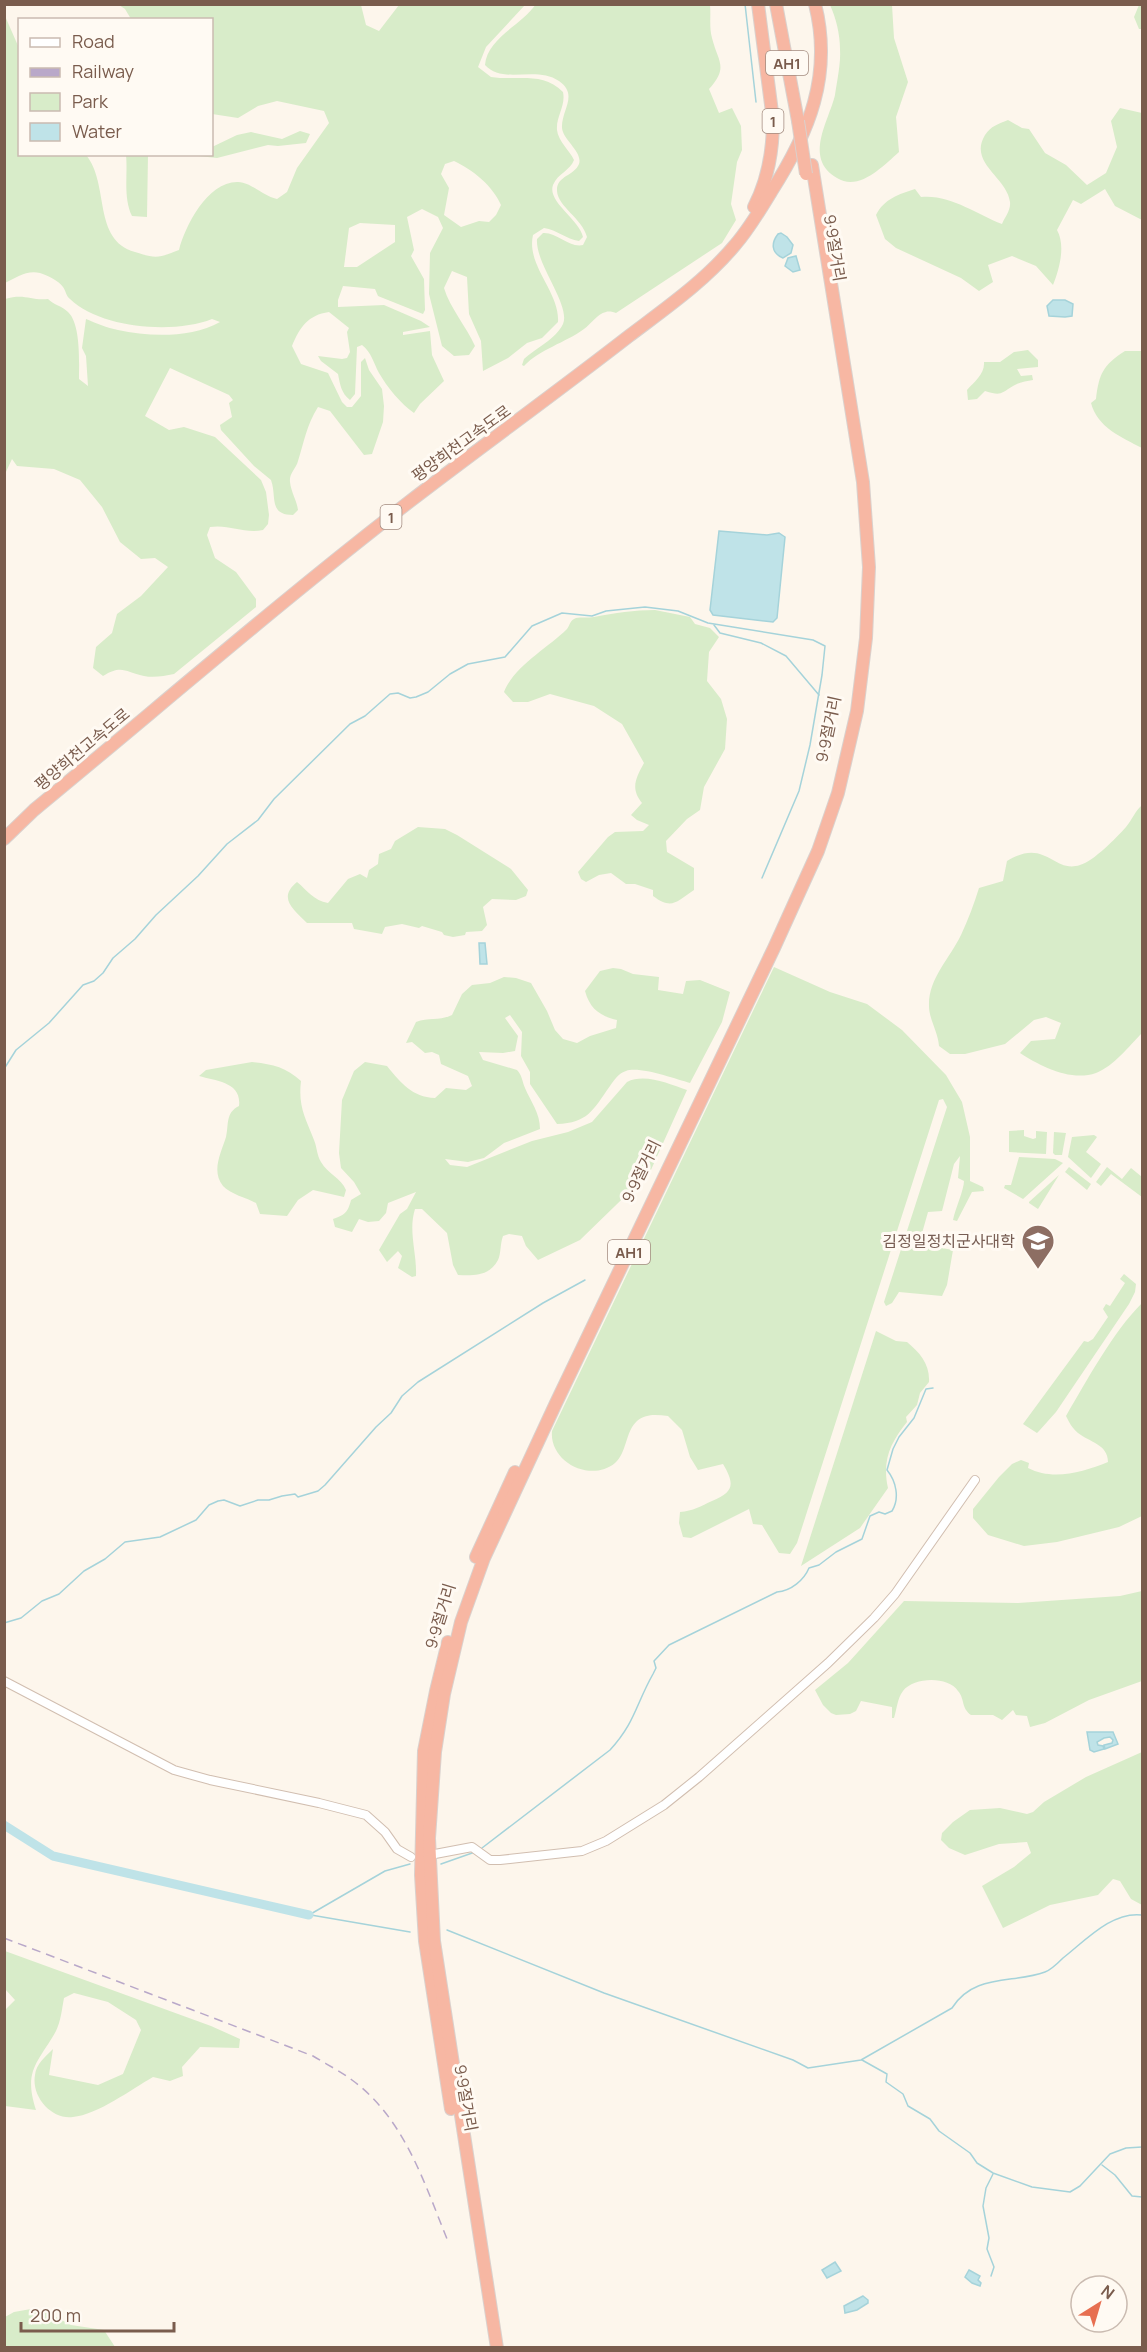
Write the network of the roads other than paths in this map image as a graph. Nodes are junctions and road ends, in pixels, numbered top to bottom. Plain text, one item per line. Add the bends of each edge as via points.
1 (758, 4) edge
2 (776, 4) edge
3 (784, 4) edge
4 (815, 4) edge
5 (800, 117) junction
6 (809, 170) junction
7 (4, 833) edge
8 (4, 839) edge
9 (975, 1480) dead end
10 (4, 1681) edge
11 (435, 1854) dead end
12 (411, 1857) dead end
13 (490, 2348) edge
14 (497, 2348) edge

1 - 7 highway, 평양희천고속도로 / 1 via 773,120 765,182 740,232 704,273 437,476 211,655
2 - 5 highway, 9·9절거리 / AH1
3 - 5 highway, 9·9절거리 / AH1
4 - 8 highway, 평양희천고속도로 / 1 via 821,66 815,103 794,156 735,245 706,276 409,502 34,810
5 - 6 highway, 9·9절거리 / AH1
6 - 13 highway, 9·9절거리 / AH1 via 857,484 861,544 860,635 850,711 834,777 812,847 768,944 478,1552 453,1621 424,1751 420,1875 424,1941
6 - 14 highway, 9·9절거리 / AH1 via 863,482 869,567 857,711 838,793 818,851 774,948 484,1558 461,1622 435,1752 429,1838 434,1941
9 - 11 street via 895,1594 873,1618 805,1684 664,1805 606,1841 582,1851 500,1860 490,1860 472,1846
10 - 12 street via 174,1770 366,1815 397,1849

